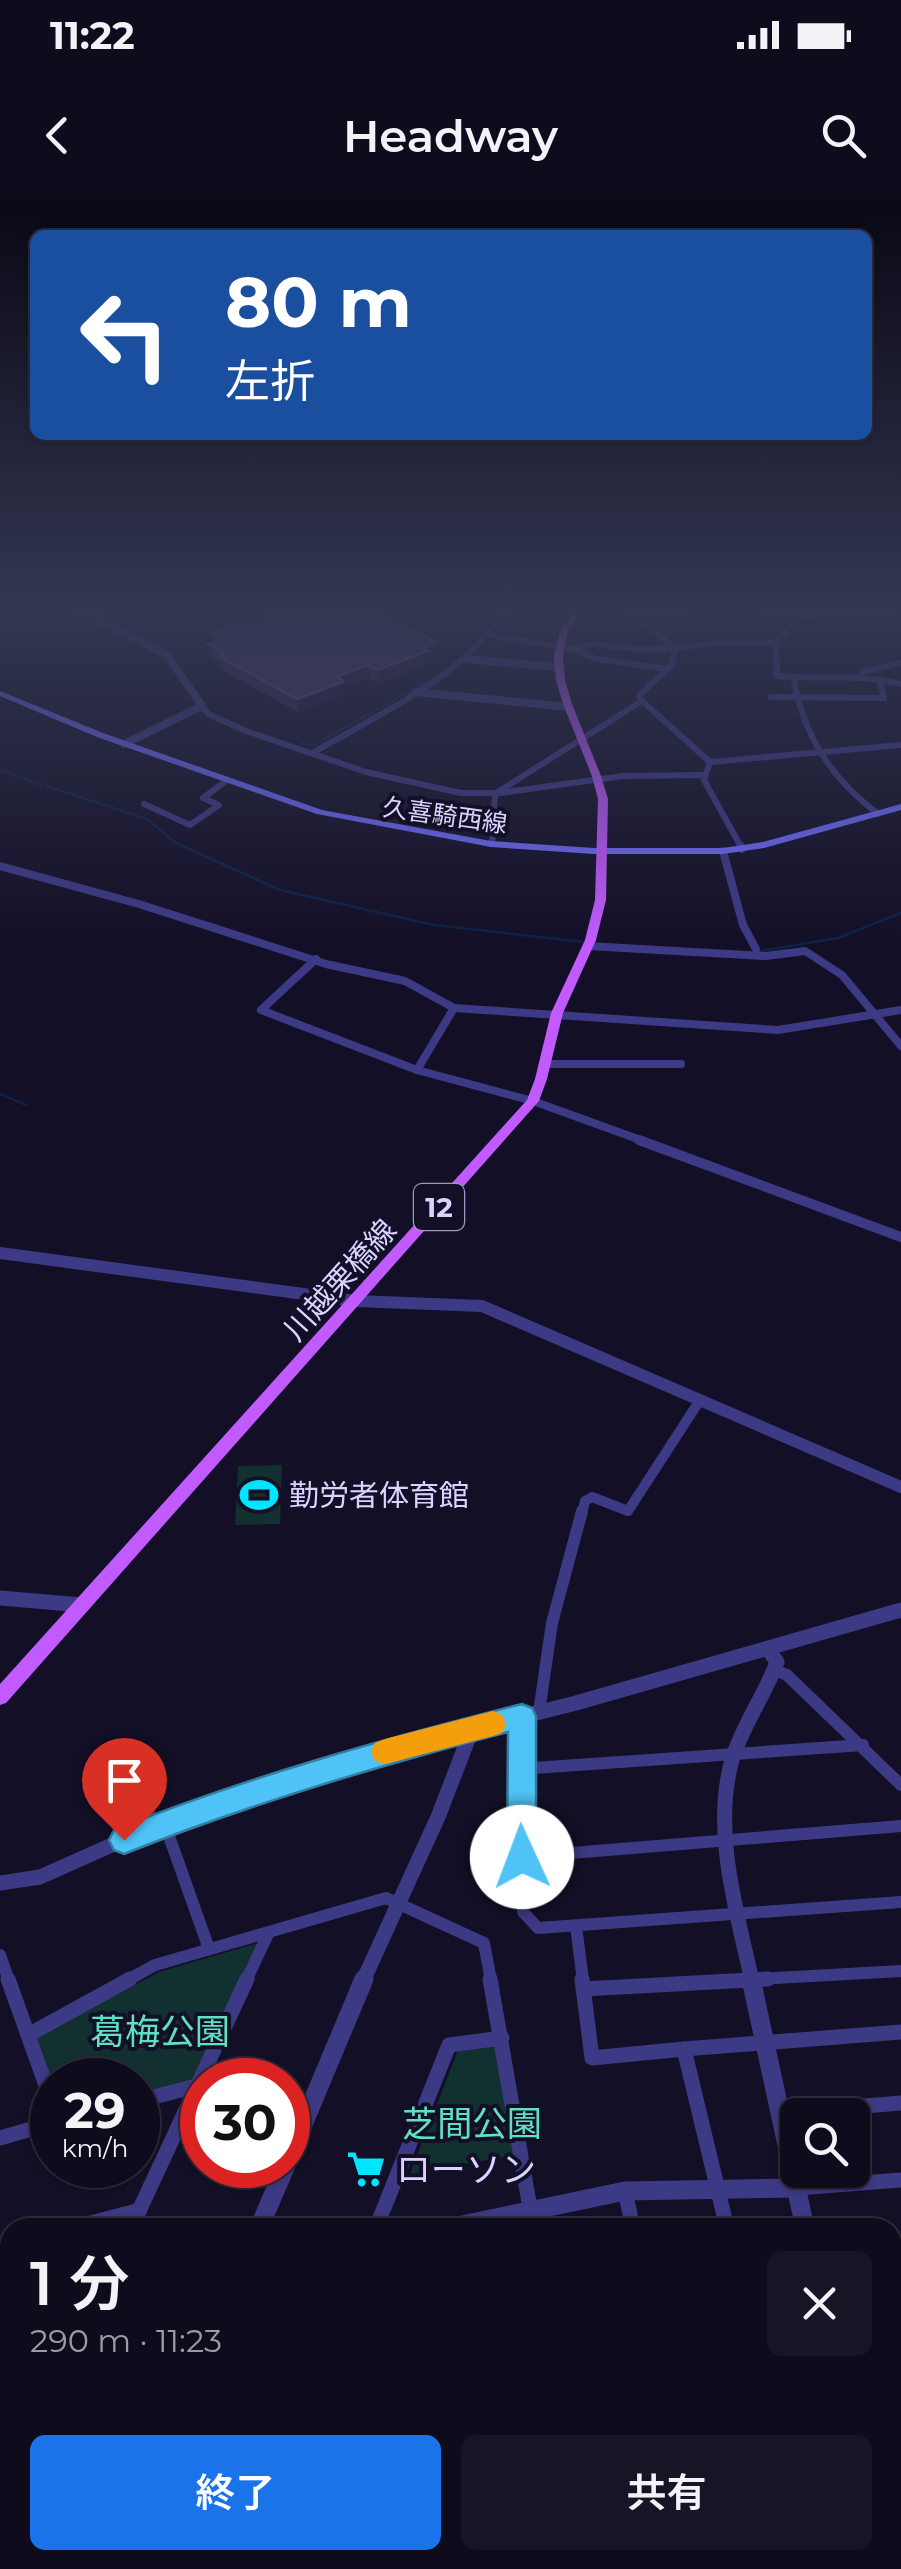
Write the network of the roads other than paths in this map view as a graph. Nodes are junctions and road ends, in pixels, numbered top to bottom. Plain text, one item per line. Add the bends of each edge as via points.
1 (72, 723) edge
2 (168, 723) edge
3 (227, 723) edge
4 (364, 723) edge
5 (577, 723) edge
6 (607, 723) edge
7 (667, 723) edge
8 (806, 723) edge
9 (582, 734) junction
10 (124, 744) junction
11 (901, 745) edge
12 (817, 749) junction
13 (314, 752) junction
14 (710, 762) junction
15 (706, 774) junction
16 (599, 779) junction
17 (227, 780) junction
18 (496, 793) junction
19 (144, 804) dead end
20 (901, 807) edge
21 (878, 814) junction
22 (491, 844) junction
23 (742, 849) junction
24 (601, 851) junction
25 (723, 851) junction
26 (0, 866) edge
27 (588, 946) junction
28 (756, 949) dead end
29 (316, 959) junction
30 (454, 1008) junction
31 (901, 1010) edge
32 (874, 1014) junction
33 (556, 1015) junction
34 (901, 1046) edge
35 (547, 1064) junction
36 (681, 1064) dead end
37 (417, 1070) junction
38 (533, 1101) junction
39 (901, 1237) edge
40 (0, 1253) edge
41 (356, 1301) junction
42 (700, 1400) junction
43 (901, 1487) edge
44 (0, 1598) edge
45 (82, 1605) junction
46 (901, 1610) edge
47 (768, 1649) junction
48 (774, 1670) junction
49 (0, 1697) edge
50 (540, 1712) junction
51 (522, 1716) junction
52 (472, 1729) junction
53 (863, 1745) junction
54 (732, 1756) junction
55 (519, 1770) junction
56 (141, 1772) dead end
57 (901, 1785) edge
58 (158, 1825) junction
59 (901, 1826) edge
60 (726, 1842) junction
61 (522, 1857) junction
62 (0, 1883) edge
63 (901, 1902) edge
64 (396, 1904) junction
65 (737, 1913) junction
66 (576, 1926) junction
67 (269, 1932) junction
68 (208, 1946) junction
69 (0, 1955) edge
70 (901, 1971) edge
71 (752, 1980) junction
72 (584, 1990) junction
73 (901, 2032) edge
74 (28, 2035) junction
75 (502, 2038) junction
76 (766, 2044) junction
77 (684, 2049) junction
78 (36, 2058) edge
79 (212, 2058) edge
80 (901, 2103) edge
81 (310, 2106) edge
82 (870, 2106) edge
83 (780, 2108) edge
84 (180, 2127) edge
85 (30, 2129) edge
86 (0, 2138) edge
87 (901, 2180) edge
88 (870, 2182) edge
89 (276, 2188) edge
90 (720, 2188) junction
91 (780, 2188) edge
92 (797, 2188) edge
93 (625, 2191) junction
94 (530, 2208) junction
95 (140, 2210) junction
96 (110, 2218) edge
97 (136, 2218) edge
98 (263, 2218) edge
99 (380, 2218) edge
100 (489, 2218) edge
101 (631, 2218) edge
102 (725, 2218) edge
103 (803, 2218) edge

1 - 10 main road, 久喜騎西線
2 - 10 street
3 - 13 street
4 - 13 street
5 - 9 main road, 川越栗橋線 / 12
6 - 9 street
7 - 14 street
8 - 12 street
9 - 16 main road, 川越栗橋線 / 12
9 - 18 street
10 - 17 main road, 久喜騎西線
11 - 12 street
12 - 14 street
12 - 21 street via 845,792
13 - 18 street via 431,788
14 - 15 street
15 - 16 street
15 - 23 street
16 - 18 street
16 - 24 main road, 川越栗橋線 / 12
17 - 19 street via 203,798 219,805 190,825
17 - 22 main road, 久喜騎西線 via 364,824
18 - 22 street via 498,826
20 - 21 main road, 久喜騎西線
21 - 23 main road, 久喜騎西線
22 - 24 main road, 久喜騎西線
23 - 25 main road, 久喜騎西線
24 - 25 main road, 久喜騎西線
24 - 27 main road, 川越栗橋線 / 12 via 601,902
25 - 28 street
26 - 29 street
27 - 32 street via 752,956 805,950 842,975
27 - 33 main road, 川越栗橋線 / 12
29 - 30 street via 404,981
29 - 37 street via 261,1010
30 - 33 street
30 - 37 street
31 - 32 street
32 - 33 street via 778,1030
32 - 34 street
33 - 35 main road, 川越栗橋線 / 12
35 - 36 street
35 - 38 main road, 川越栗橋線 / 12
37 - 38 street
38 - 39 street
38 - 41 main road, 川越栗橋線 / 12
40 - 41 street
41 - 42 street via 482,1306
41 - 45 main road, 川越栗橋線 / 12
42 - 43 street
42 - 50 street via 628,1512 592,1497 585,1501 552,1623
44 - 45 street
45 - 49 main road, 川越栗橋線 / 12
46 - 47 street
47 - 48 street
47 - 50 street
48 - 53 street
48 - 54 street
50 - 51 street
51 - 52 street
51 - 55 street
52 - 58 street
52 - 64 street
53 - 54 street
53 - 57 street
54 - 55 street
54 - 60 street
55 - 61 street
56 - 58 street
58 - 62 street via 40,1878
58 - 68 street
59 - 60 street
60 - 61 street
60 - 65 street
61 - 66 street via 523,1912 538,1928
63 - 65 street
64 - 67 street via 370,1900
64 - 75 street via 484,1943
64 - 81 street
65 - 66 street
65 - 71 street
66 - 72 street
67 - 68 street
67 - 79 street
68 - 74 street via 155,1965
69 - 74 street
70 - 71 street
71 - 72 street
71 - 76 street
72 - 77 street via 592,2058
73 - 76 street
74 - 78 street
75 - 94 street
75 - 99 street via 450,2046
76 - 77 street
76 - 83 street
77 - 90 street
80 - 82 street
84 - 95 street
85 - 86 street
87 - 88 street
89 - 98 street
90 - 91 street
90 - 93 street
90 - 102 street
92 - 103 street
93 - 94 street
93 - 101 street
94 - 100 street
95 - 96 street
95 - 97 street

